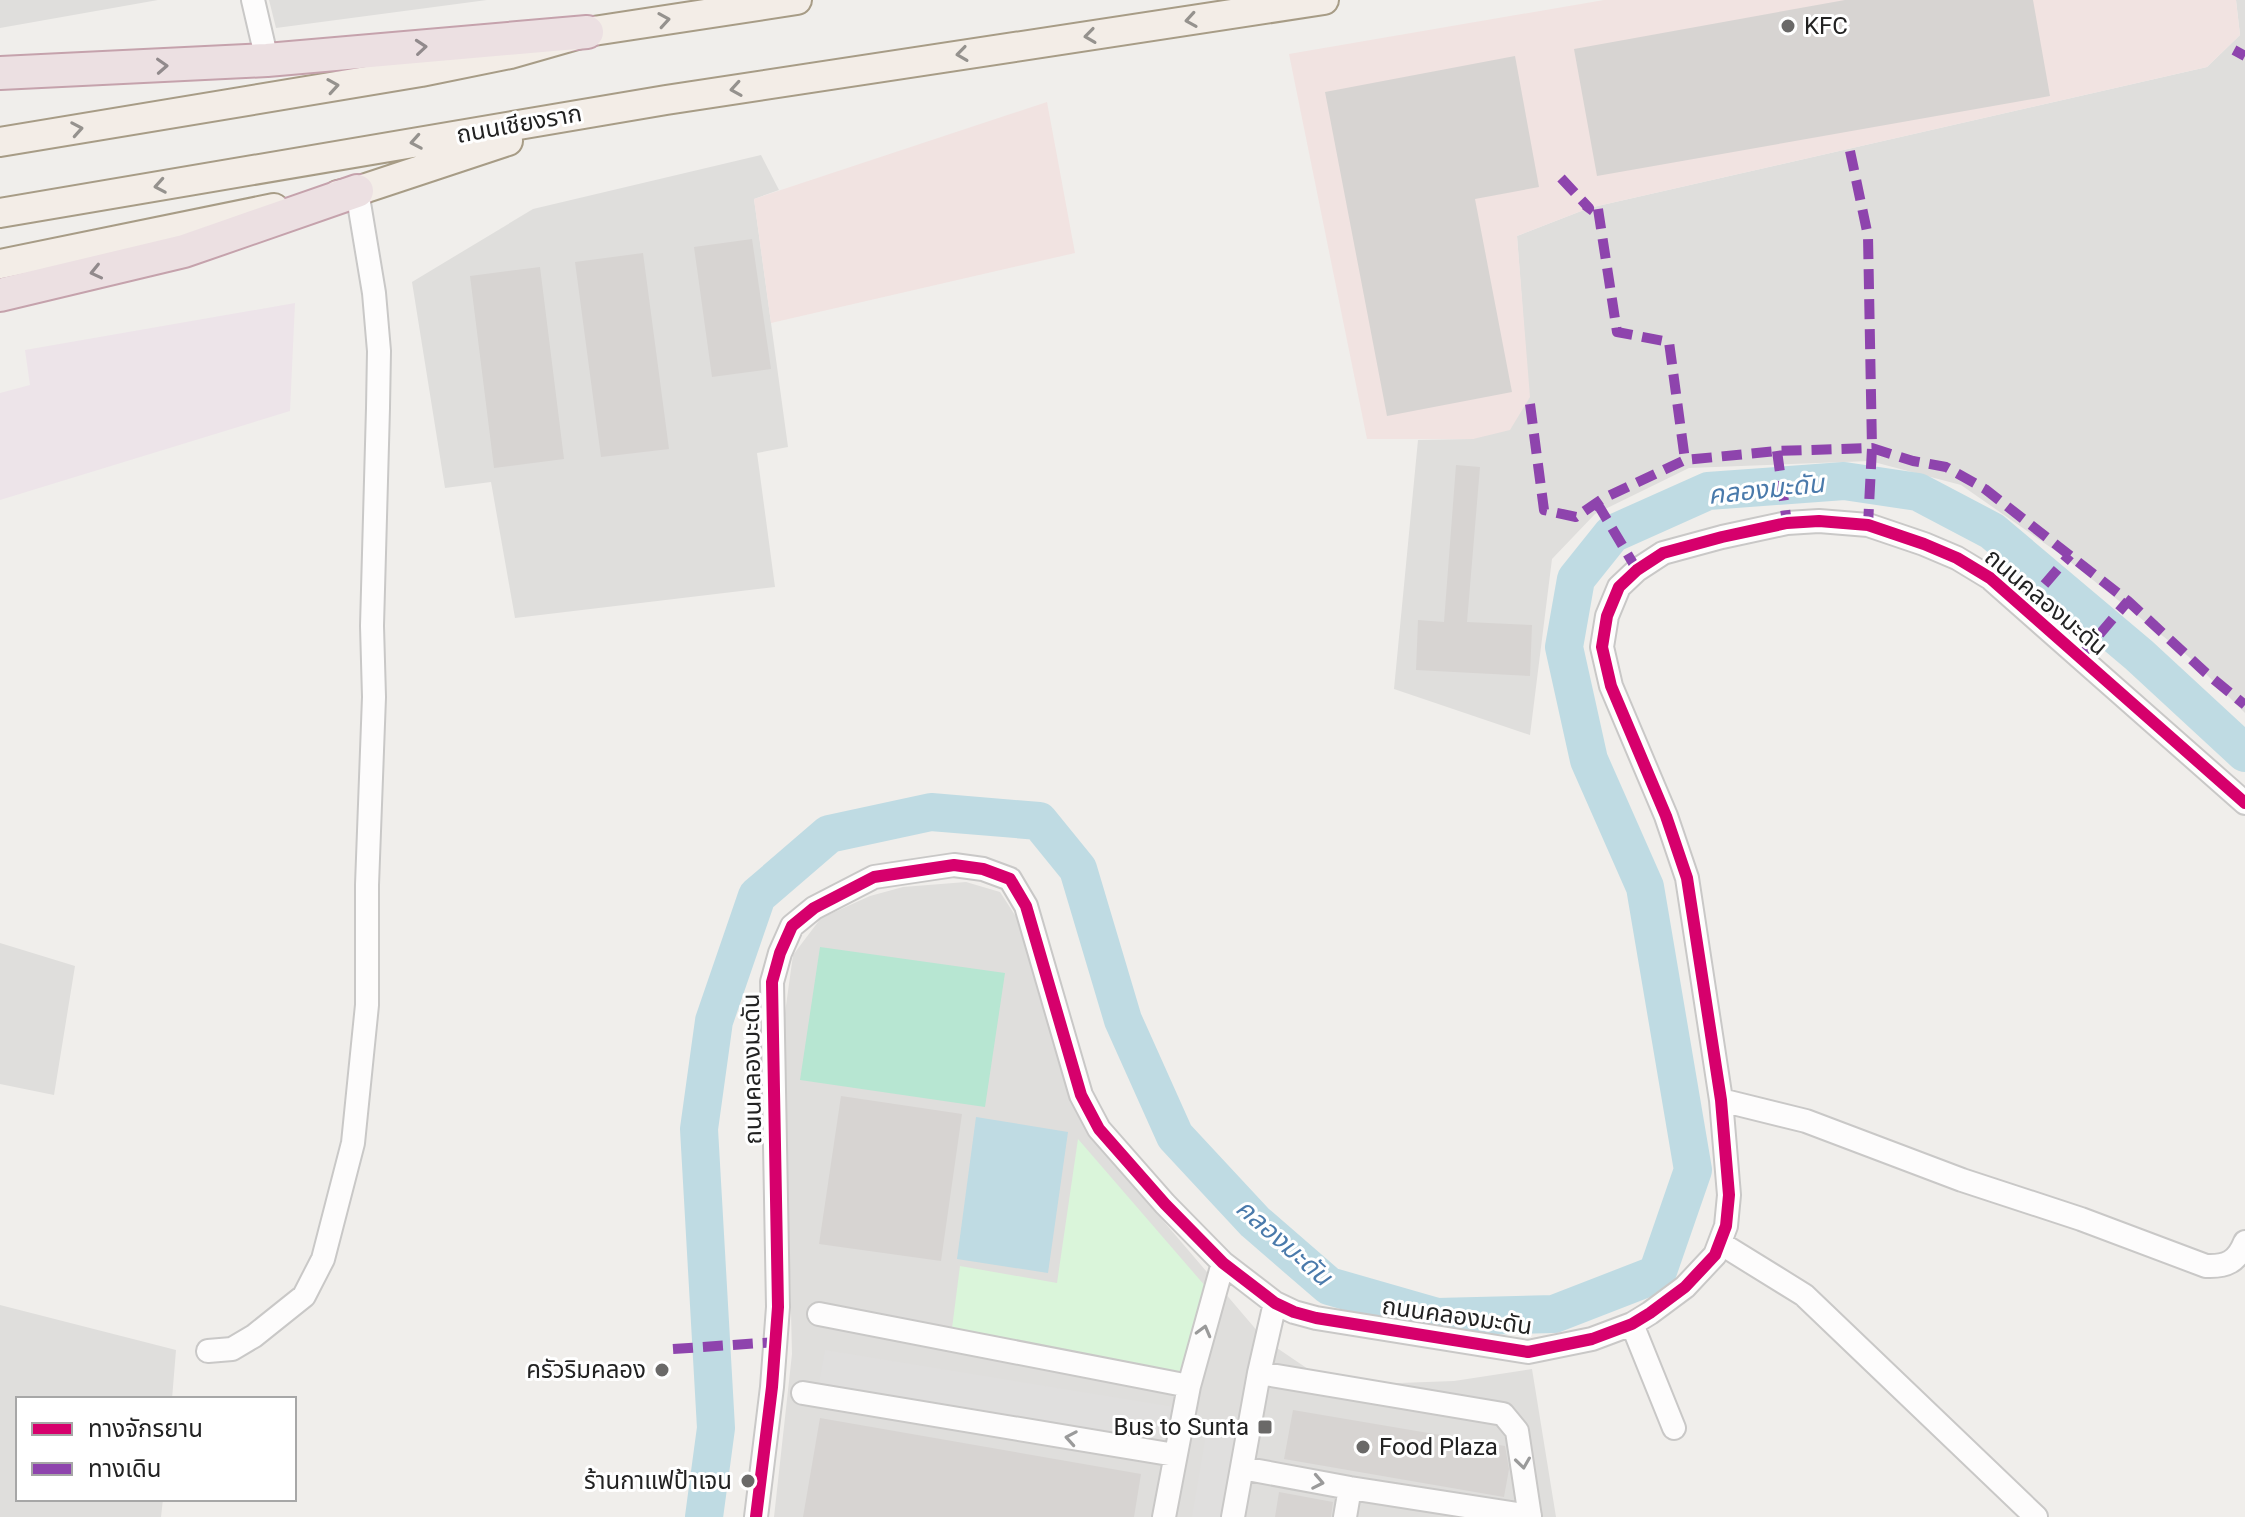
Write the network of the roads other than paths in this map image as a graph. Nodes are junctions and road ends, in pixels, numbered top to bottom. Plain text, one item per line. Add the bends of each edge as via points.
1 (253, 0) edge
2 (797, 0) edge
3 (1324, 0) edge
4 (587, 32) junction
5 (267, 60) junction
6 (0, 73) edge
7 (576, 115) junction
8 (0, 142) edge
9 (357, 191) junction
10 (0, 213) edge
11 (0, 264) edge
12 (0, 295) edge
13 (2245, 803) edge
14 (1721, 1100) junction
15 (2245, 1242) edge
16 (1720, 1243) junction
17 (1223, 1263) junction
18 (1275, 1303) junction
19 (819, 1314) dead end
20 (1632, 1324) junction
21 (208, 1351) dead end
22 (1259, 1373) junction
23 (1189, 1386) junction
24 (803, 1393) dead end
25 (1674, 1428) dead end
26 (1175, 1455) junction
27 (1242, 1468) junction
28 (1350, 1488) junction
29 (1444, 1510) edge
30 (756, 1517) edge
31 (1164, 1517) edge
32 (1233, 1517) edge
33 (1345, 1517) edge
34 (1530, 1517) edge
35 (2036, 1517) edge

1 - 5 street
4 -> 2 main road
3 -> 7 main road, ถนนเชียงราก
5 -> 4 highway
8 -> 4 main road via 421,72
6 -> 5 highway
7 - 9 main road
7 -> 10 main road, ถนนเชียงราก
9 - 11 main road
9 -> 12 highway via 184,251
9 - 21 street via 374,293 379,380 367,1005 353,1143 323,1259 304,1296 232,1349
13 - 14 street, ถนนคลองมะดัน via 1990,578 1957,558 1868,525 1819,521 1774,525 1663,553 1619,587 1602,647 1611,686 1687,878
14 - 15 street via 1806,1121 2206,1266 2234,1261
14 - 16 street, ถนนคลองมะดัน via 1729,1195
16 - 20 street, ถนนคลองมะดัน via 1685,1287
16 - 35 street via 1804,1295
17 - 18 street, ถนนคลองมะดัน
23 -> 17 street
17 - 30 street, ถนนคลองมะดัน via 1099,1129 1081,1095 1026,906 1010,879 954,865 924,868 874,877 814,908 792,926 772,982 778,1307
18 - 20 street, ถนนคลองมะดัน via 1316,1318 1528,1352 1592,1339
18 - 22 street
19 - 23 street
20 - 25 street
22 - 27 street
22 -> 34 street via 1503,1414 1517,1431
23 - 26 street
26 -> 24 street
26 - 31 street
27 -> 28 street
27 - 32 street
28 - 29 street
28 - 33 street
29 - 34 street

